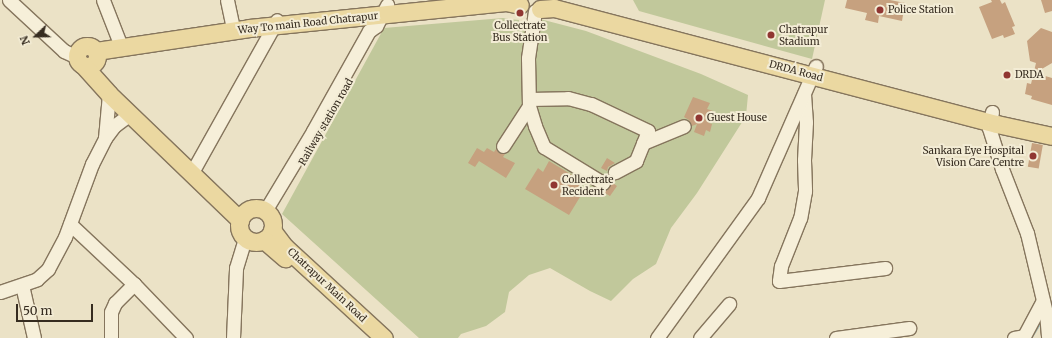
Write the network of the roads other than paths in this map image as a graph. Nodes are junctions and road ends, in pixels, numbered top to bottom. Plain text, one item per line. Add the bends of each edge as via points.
1 (9, 0) edge
2 (103, 0) edge
3 (227, 0) edge
4 (424, 0) edge
5 (561, 0) edge
6 (532, 5) edge
7 (382, 15) junction
8 (276, 23) junction
9 (232, 24) junction
10 (119, 41) junction
11 (88, 57) junction
12 (814, 71) junction
13 (804, 91) junction
14 (109, 94) junction
15 (529, 102) junction
16 (130, 114) junction
17 (991, 117) junction
18 (684, 126) dead end
19 (1052, 128) edge
20 (1052, 136) edge
21 (105, 138) junction
22 (643, 143) junction
23 (503, 146) dead end
24 (193, 170) junction
25 (615, 172) dead end
26 (603, 183) dead end
27 (242, 216) junction
28 (70, 224) junction
29 (268, 224) junction
30 (245, 238) junction
31 (885, 268) dead end
32 (134, 284) junction
33 (22, 285) junction
34 (0, 292) edge
35 (1043, 301) junction
36 (729, 304) dead end
37 (1046, 320) junction
38 (908, 328) dead end
39 (34, 338) edge
40 (111, 338) edge
41 (186, 338) edge
42 (234, 338) edge
43 (372, 338) edge
44 (384, 338) edge
45 (657, 338) edge
46 (700, 338) edge
47 (836, 338) edge
48 (1014, 338) edge
49 (1037, 338) edge
50 (1048, 338) edge

1 - 11 street via 64,51
2 - 10 street
3 - 9 street
4 - 7 main road
5 - 12 main road, DRDA Road via 677,28
6 - 7 main road, Way To main Road Chatrapur via 506,2
6 - 12 main road, DRDA Road via 554,8
6 - 15 street via 528,58
7 - 8 main road, Way To main Road Chatrapur
7 - 8 main road, Way To main Road Chatrapur via 364,8
7 - 29 street, Railway station road via 370,31 313,131
8 - 9 main road, Way To main Road Chatrapur
8 - 11 main road, Way To main Road Chatrapur
8 - 24 street
9 - 10 main road, Way To main Road Chatrapur
10 - 11 main road, Way To main Road Chatrapur
11 - 14 main road
11 - 24 main road
12 - 13 street
12 - 17 main road, DRDA Road
13 - 31 street via 805,191 800,218 779,281
13 - 45 street via 758,198
14 - 16 main road
14 - 21 street
15 - 22 street via 568,98 591,104 648,131
15 - 23 street
15 - 26 street via 544,147
16 - 21 street via 114,126
16 - 24 main road
17 - 19 main road, DRDA Road
17 - 20 main road, DRDA Road
17 - 35 street via 989,128 992,139 1027,233
18 - 22 street
21 - 28 street via 92,164
22 - 25 street via 636,161
24 - 27 main road
27 - 29 main road via 254,209
27 - 30 main road via 239,229
28 - 32 street
28 - 33 street via 48,269 37,279
29 - 30 main road via 256,242
29 - 43 main road, Chatrapur Main Road via 280,252
29 - 44 main road, Chatrapur Main Road via 285,247
30 - 42 street via 236,268
32 - 40 street via 115,303 111,312
32 - 41 street
33 - 34 street
33 - 39 street
35 - 37 street
35 - 48 street via 1024,336
36 - 46 street
37 - 49 street
37 - 50 street
38 - 47 street

